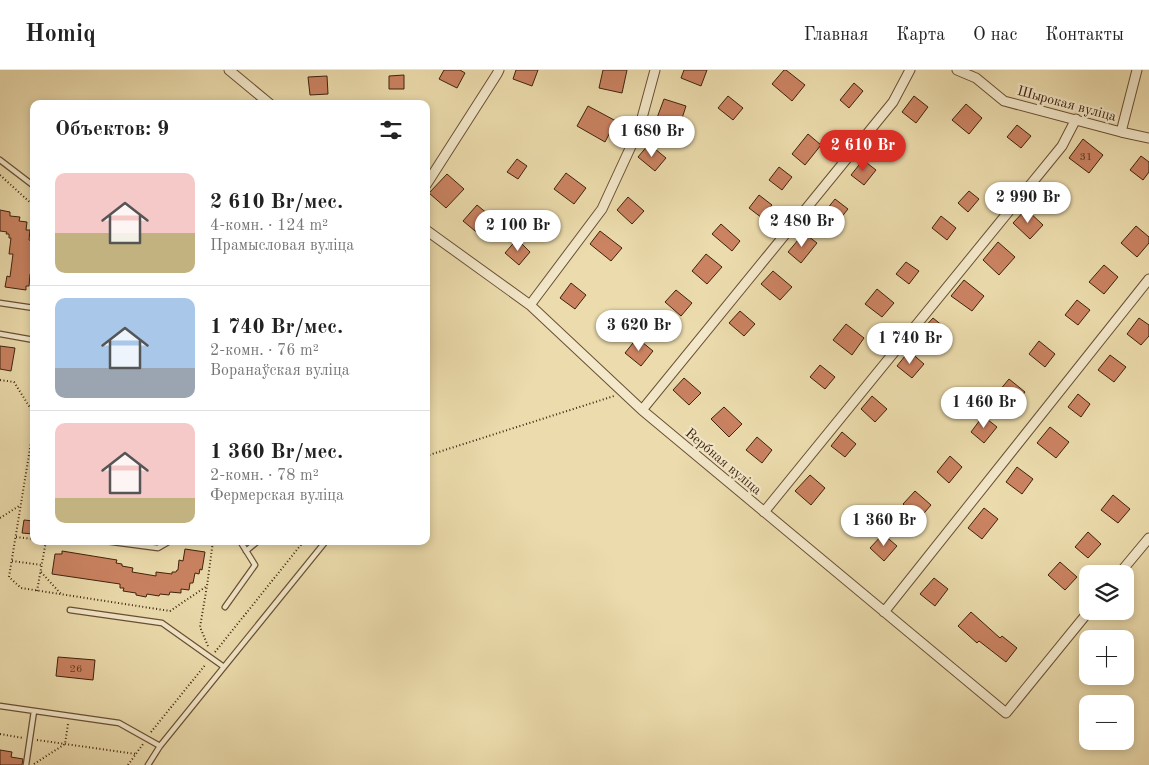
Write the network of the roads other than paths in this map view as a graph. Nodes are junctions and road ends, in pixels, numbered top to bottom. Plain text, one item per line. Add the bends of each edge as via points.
1 (229, 70) edge
2 (499, 70) edge
3 (655, 70) edge
4 (910, 70) edge
5 (957, 70) edge
6 (1137, 70) edge
7 (977, 74) edge
8 (265, 100) edge
9 (1076, 120) junction
10 (1121, 132) junction
11 (1149, 138) edge
12 (0, 160) edge
13 (430, 179) edge
14 (30, 183) edge
15 (430, 233) edge
16 (1149, 279) edge
17 (0, 302) edge
18 (530, 305) junction
19 (30, 307) edge
20 (0, 334) edge
21 (30, 339) edge
22 (642, 410) junction
23 (764, 512) junction
24 (1149, 538) edge
25 (135, 545) edge
26 (163, 545) edge
27 (242, 545) edge
28 (253, 545) edge
29 (323, 545) edge
30 (246, 551) junction
31 (1126, 565) edge
32 (225, 607) dead end
33 (70, 610) dead end
34 (884, 612) junction
35 (1082, 620) edge
36 (224, 667) junction
37 (0, 706) edge
38 (34, 711) junction
39 (160, 746) junction
40 (26, 765) edge
41 (148, 765) edge

1 - 8 street
2 - 13 street
3 - 18 street via 639,128 602,209
4 - 22 street via 893,102
5 - 7 street, Шырокая вуліца
6 - 10 street
7 - 9 street, Шырокая вуліца via 1004,101
9 - 10 street, Шырокая вуліца
9 - 23 street via 1062,146
10 - 11 street, Шырокая вуліца
12 - 14 lane
15 - 18 street, Вербная вуліца
16 - 34 street
17 - 19 lane
18 - 22 street, Вербная вуліца
20 - 21 lane
22 - 23 street, Вербная вуліца
23 - 34 street, Вербная вуліца
24 - 31 street
25 - 26 lane via 158,548
27 - 30 lane
28 - 30 lane
29 - 36 lane
30 - 32 lane via 255,565
33 - 36 lane via 162,623
34 - 35 street, Вербная вуліца via 1006,713
36 - 39 lane
37 - 38 lane
38 - 39 lane via 119,723
38 - 40 lane
39 - 41 lane

